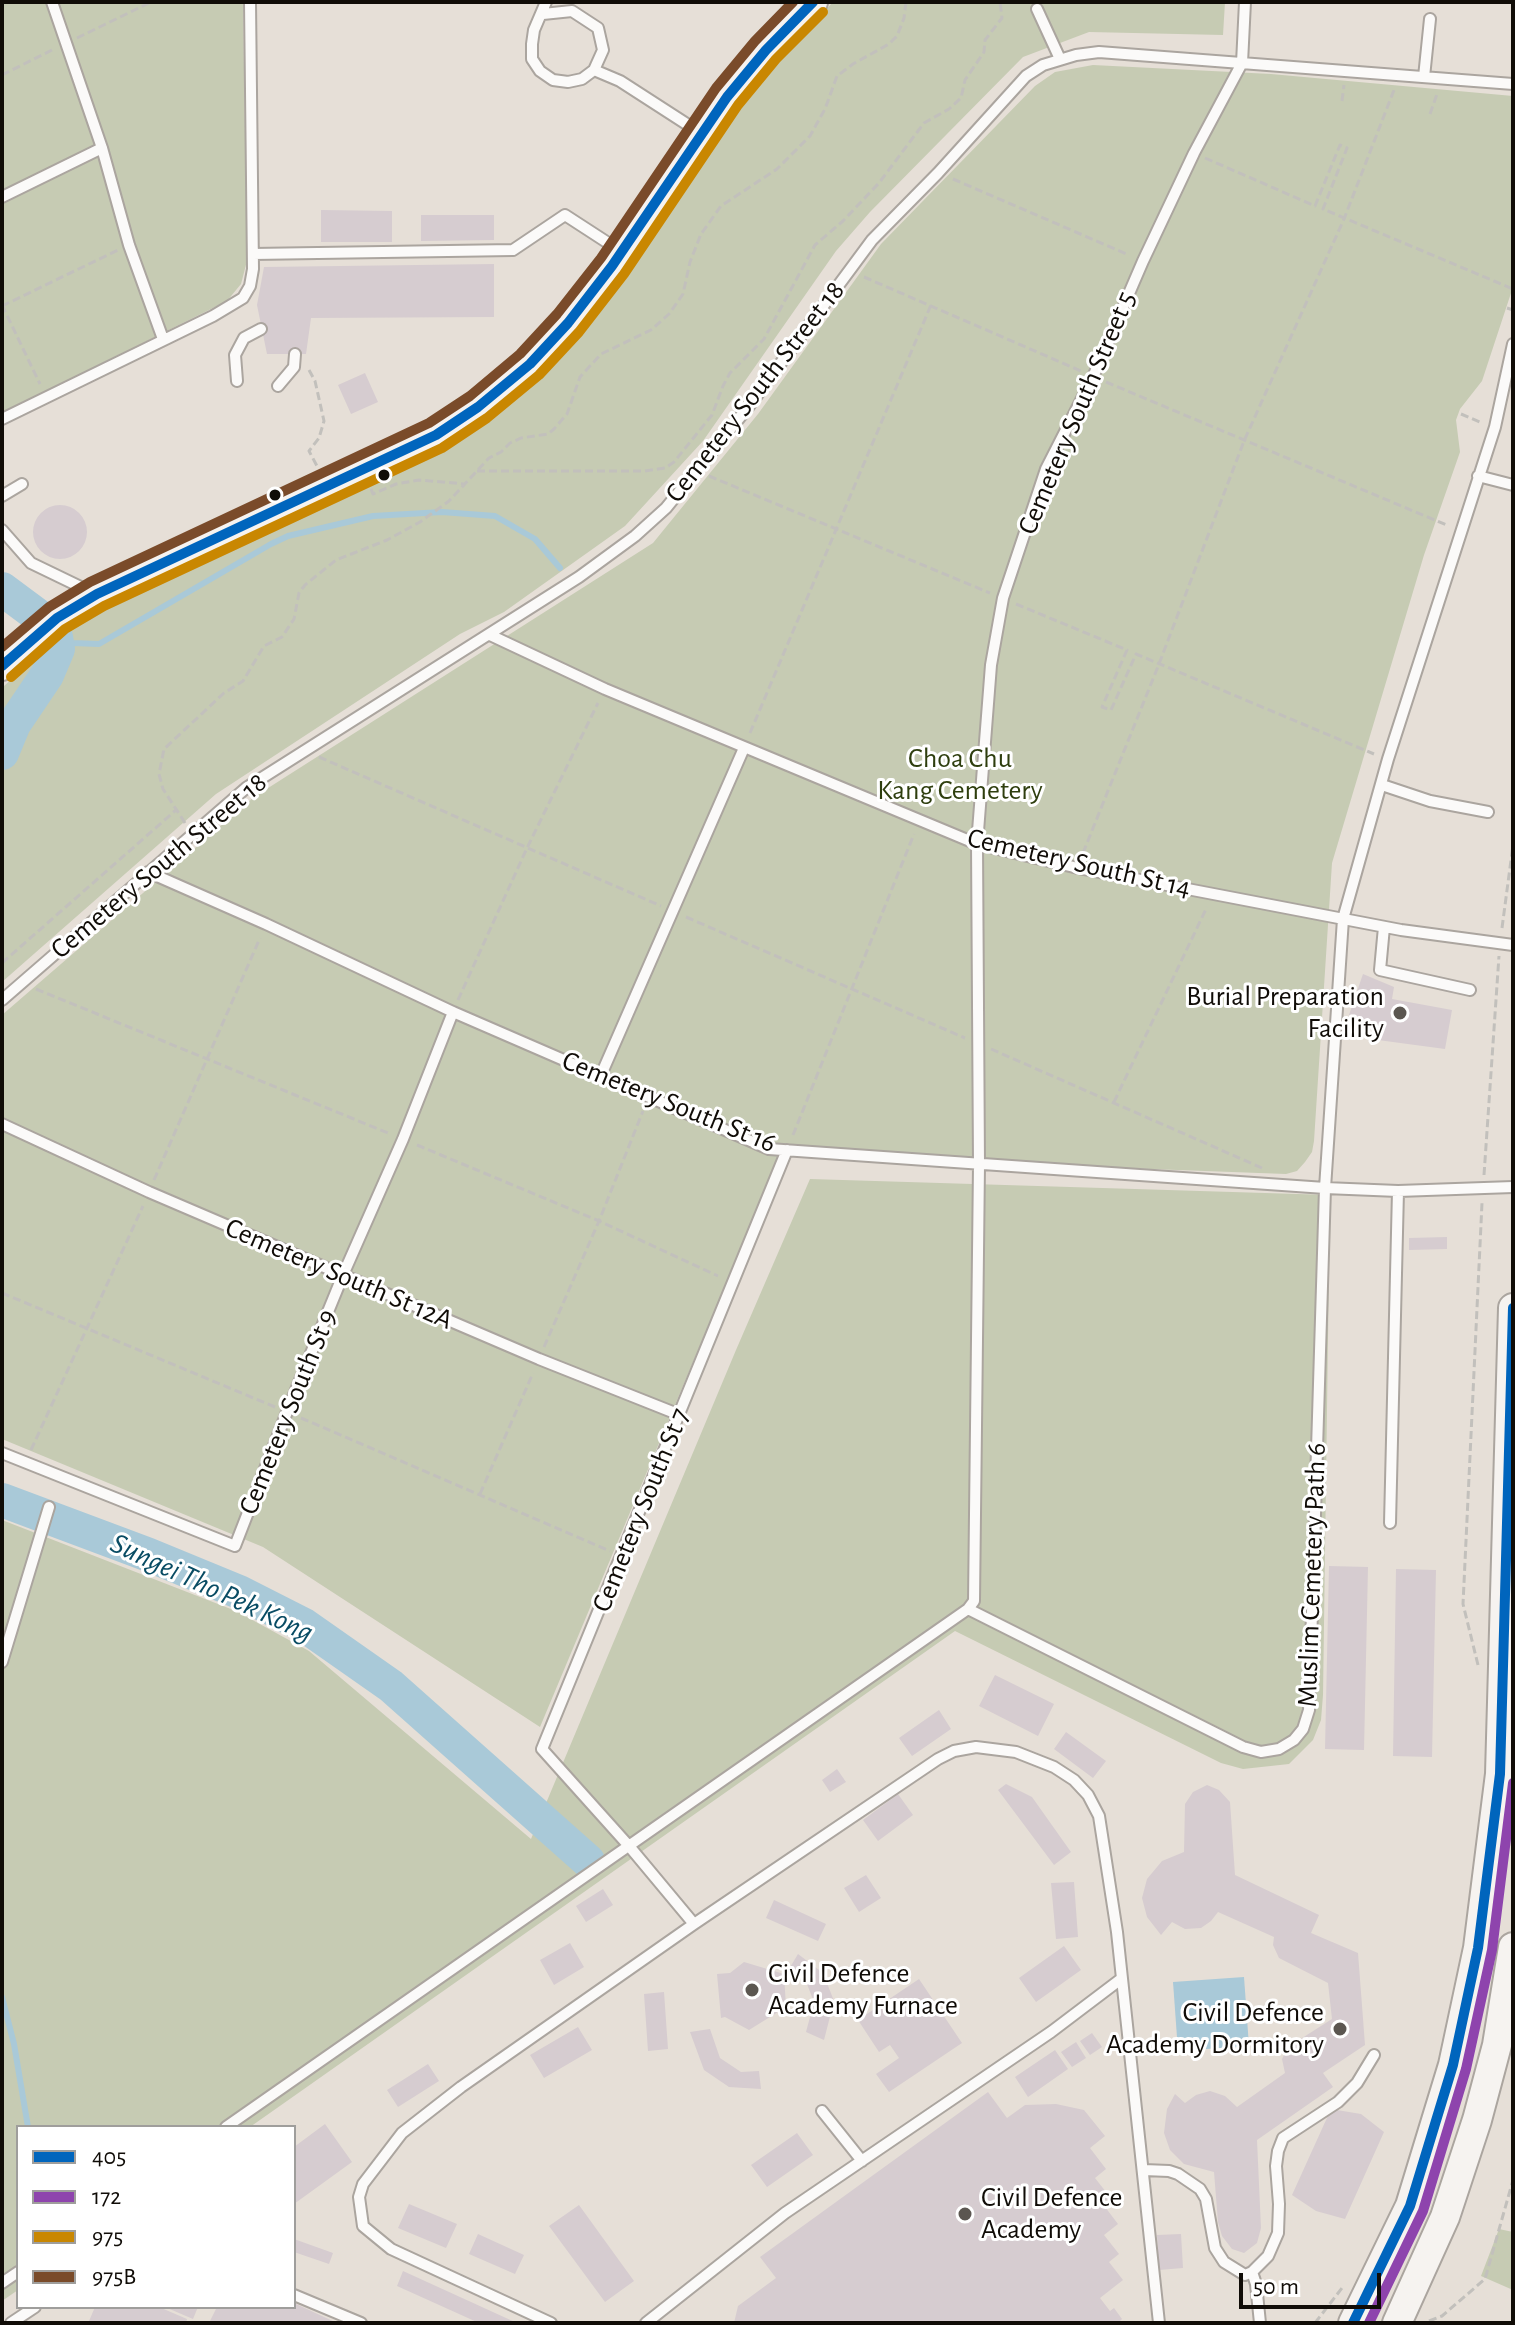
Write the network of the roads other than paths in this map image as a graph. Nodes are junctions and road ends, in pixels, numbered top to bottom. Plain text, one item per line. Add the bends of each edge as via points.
1 (52, 2) edge
2 (250, 2) edge
3 (813, 2) edge
4 (1245, 2) edge
5 (544, 8) edge
6 (1037, 9) dead end
7 (1430, 19) dead end
8 (1060, 59) junction
9 (1242, 63) junction
10 (594, 70) junction
11 (1424, 77) junction
12 (1513, 84) edge
13 (701, 133) junction
14 (102, 148) junction
15 (2, 197) edge
16 (622, 252) junction
17 (253, 254) junction
18 (261, 329) dead end
19 (163, 339) junction
20 (1513, 344) edge
21 (295, 354) dead end
22 (237, 381) dead end
23 (278, 386) dead end
24 (2, 419) edge
25 (1478, 476) junction
26 (22, 484) dead end
27 (1513, 485) edge
28 (2, 496) edge
29 (2, 530) edge
30 (97, 594) junction
31 (490, 635) junction
32 (2, 666) edge
33 (744, 748) junction
34 (1382, 785) junction
35 (1488, 812) dead end
36 (977, 844) junction
37 (148, 872) junction
38 (1343, 919) junction
39 (1384, 927) junction
40 (1513, 945) edge
41 (1470, 990) dead end
42 (2, 1000) edge
43 (453, 1012) junction
44 (601, 1075) junction
45 (2, 1124) edge
46 (787, 1150) junction
47 (979, 1165) junction
48 (1513, 1187) edge
49 (1325, 1188) junction
50 (1398, 1191) junction
51 (343, 1275) junction
52 (1513, 1308) edge
53 (680, 1415) junction
54 (2, 1453) edge
55 (49, 1507) dead end
56 (1390, 1523) dead end
57 (1509, 1572) edge
58 (968, 1609) junction
59 (2, 1662) edge
60 (629, 1846) junction
61 (694, 1924) junction
62 (1513, 1947) edge
63 (1121, 1979) junction
64 (1497, 2045) junction
65 (1374, 2055) dead end
66 (1453, 2065) junction
67 (822, 2111) dead end
68 (229, 2125) edge
69 (862, 2161) junction
70 (1144, 2170) junction
71 (1252, 2272) junction
72 (296, 2296) edge
73 (32, 2309) edge
74 (11, 2323) edge
75 (361, 2323) edge
76 (551, 2323) edge
77 (646, 2323) edge
78 (1159, 2323) edge
79 (1260, 2323) edge
80 (1353, 2323) edge
81 (1397, 2323) edge

1 - 14 lane
2 - 17 lane
3 - 13 main road via 766,50
4 - 9 lane, Cemetery South Street 5
5 - 10 lane via 572,11 598,28 603,50
5 - 10 lane via 532,44 532,59 540,71 568,82
6 - 8 lane
7 - 11 lane
8 - 9 lane, Cemetery South Street 18 via 1099,52
8 - 31 lane, Cemetery South Street 18 via 1026,76 872,240 666,508 579,577
9 - 11 lane, Cemetery South Street 18
9 - 36 lane, Cemetery South Street 5 via 1194,153 1046,469 1003,598 986,701
10 - 13 lane
11 - 12 lane, Cemetery South Street 18
13 - 16 main road
14 - 15 lane
14 - 19 lane
16 - 17 lane via 565,215 513,250
16 - 30 main road via 530,364 436,435
17 - 19 lane via 252,278 243,298
18 - 22 lane via 244,338 235,355
19 - 24 lane
20 - 25 lane, Muslim Cemetery Path 6
21 - 23 lane via 294,367
25 - 27 lane
25 - 34 lane, Muslim Cemetery Path 6
26 - 28 lane
29 - 30 lane via 31,563
30 - 32 main road via 57,618
31 - 33 lane, Cemetery South St 14
31 - 37 lane, Cemetery South Street 18 via 246,788
33 - 36 lane, Cemetery South St 14
33 - 44 lane
34 - 35 lane
34 - 38 lane, Muslim Cemetery Path 6
36 - 38 lane, Cemetery South St 14
36 - 47 lane, Cemetery South Street 5
37 - 42 lane, Cemetery South Street 18
37 - 43 lane, Cemetery South St 16
38 - 39 lane, Cemetery South St 14
38 - 49 lane, Muslim Cemetery Path 6
39 - 40 lane, Cemetery South St 14
39 - 41 lane via 1380,970
43 - 44 lane, Cemetery South St 16
43 - 51 lane, Cemetery South St 9
44 - 46 lane, Cemetery South St 16 via 769,1149
45 - 51 lane, Cemetery South St 12A
46 - 47 lane, Cemetery South St 16
46 - 53 lane, Cemetery South St 7
47 - 49 lane, Cemetery South St 16
47 - 58 lane, Cemetery South Street 5 via 974,1601
48 - 50 lane, Cemetery South St 16
49 - 50 lane, Cemetery South St 16
49 - 58 lane, Muslim Cemetery Path 6 via 1309,1710 1294,1740 1261,1752 1243,1747
50 - 56 lane
51 - 53 lane, Cemetery South St 12A
51 - 54 lane, Cemetery South St 9 via 235,1546
52 - 57 main road
53 - 60 lane, Cemetery South St 7 via 542,1749
55 - 59 lane
57 - 66 main road via 1495,1825 1478,1948
58 - 60 lane
60 - 61 lane
60 - 68 lane
61 - 63 lane via 954,1751 976,1747 1016,1752 1074,1780 1094,1805
61 - 76 lane via 402,2133 363,2184 363,2226 391,2249
62 - 64 main road
63 - 69 lane
63 - 70 lane
64 - 66 main road via 1464,2068
64 - 81 main road via 1445,2217
65 - 71 lane via 1338,2102 1283,2138 1276,2166 1278,2233 1268,2256
66 - 80 main road via 1410,2206
67 - 69 lane
69 - 77 lane via 785,2213
70 - 71 lane via 1169,2171 1200,2189 1215,2248 1224,2262 1245,2275
70 - 78 lane
71 - 79 lane
72 - 75 lane
73 - 74 lane

